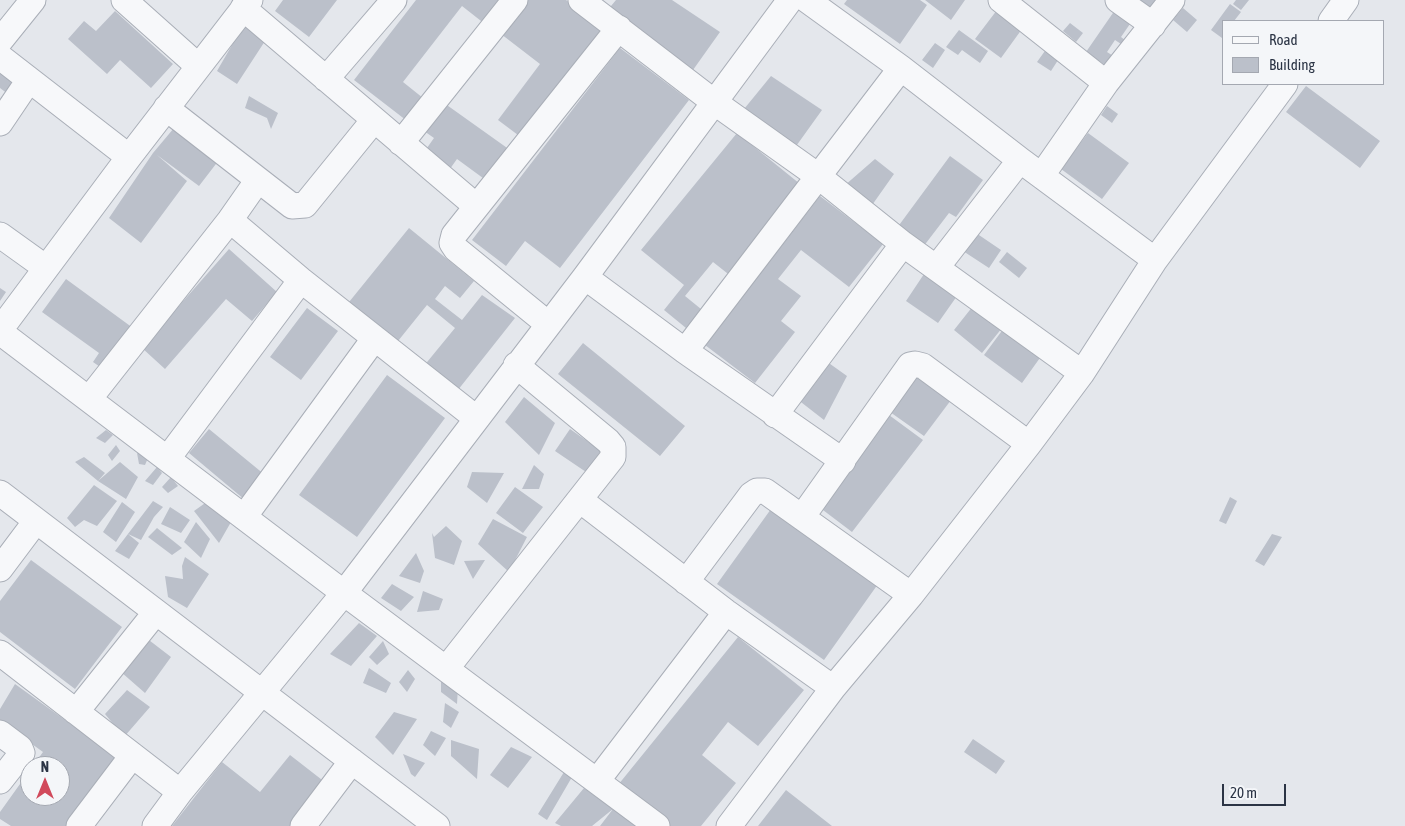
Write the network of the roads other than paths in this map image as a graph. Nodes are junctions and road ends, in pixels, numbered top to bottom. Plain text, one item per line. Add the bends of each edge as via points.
1 (33, 0) edge
2 (124, 0) edge
3 (394, 0) edge
4 (516, 0) edge
5 (582, 0) edge
6 (790, 0) edge
7 (1000, 0) edge
8 (1118, 0) edge
9 (1172, 0) edge
10 (1346, 0) edge
11 (246, 4) edge
12 (821, 4) edge
13 (1332, 20) edge
14 (1152, 25) junction
15 (619, 28) junction
16 (0, 41) edge
17 (0, 57) edge
18 (198, 66) junction
19 (901, 68) junction
20 (326, 79) junction
21 (29, 80) junction
22 (1106, 83) junction
23 (1284, 85) edge
24 (714, 102) junction
25 (166, 108) junction
26 (374, 120) junction
27 (0, 123) edge
28 (401, 143) junction
29 (129, 157) junction
30 (1020, 160) junction
31 (1042, 175) junction
32 (818, 176) junction
33 (258, 180) junction
34 (476, 206) junction
35 (230, 220) junction
36 (0, 235) edge
37 (904, 244) junction
38 (1155, 260) junction
39 (937, 267) junction
40 (46, 268) junction
41 (585, 277) junction
42 (301, 280) junction
43 (548, 324) junction
44 (0, 331) edge
45 (374, 339) junction
46 (685, 351) junction
47 (516, 365) junction
48 (1082, 373) junction
49 (90, 399) junction
50 (775, 415) junction
51 (476, 418) junction
52 (1029, 444) junction
53 (168, 458) junction
54 (843, 461) junction
55 (0, 493) edge
56 (580, 500) junction
57 (244, 517) junction
58 (802, 517) junction
59 (36, 521) junction
60 (0, 570) edge
61 (686, 582) junction
62 (344, 593) junction
63 (911, 595) junction
64 (156, 612) junction
65 (726, 612) junction
66 (0, 653) edge
67 (446, 669) junction
68 (833, 688) junction
69 (264, 693) junction
70 (76, 712) junction
71 (0, 733) edge
72 (132, 756) junction
73 (352, 761) junction
74 (0, 781) edge
75 (597, 781) junction
76 (180, 792) junction
77 (79, 826) edge
78 (155, 826) edge
79 (303, 826) edge
80 (437, 826) edge
81 (657, 826) edge
82 (729, 826) edge

1 - 16 street
2 - 18 street
3 - 20 street
4 - 28 street
5 - 15 street
6 - 24 street
7 - 22 street
8 - 14 street
9 - 14 street
10 - 13 street
11 - 18 street
11 - 20 street
12 - 19 street
14 - 22 street
15 - 24 street
15 - 34 street
17 - 21 street
18 - 25 street
19 - 30 street
19 - 32 street
20 - 26 street
21 - 27 street
21 - 29 street
22 - 31 street
23 - 38 street
24 - 32 street
24 - 41 street
25 - 29 street
25 - 33 street
26 - 28 street
26 - 33 street via 305,205 292,206
28 - 34 street
29 - 40 street
30 - 31 street
30 - 39 street
31 - 38 street
32 - 37 street
32 - 46 street
33 - 35 street
34 - 43 street via 454,235 452,243
35 - 42 street
35 - 49 street
36 - 40 street
37 - 39 street
37 - 50 street
38 - 48 street
39 - 48 street
40 - 44 street
41 - 43 street
41 - 46 street
42 - 45 street
42 - 53 street
43 - 47 street
44 - 49 street
45 - 51 street
45 - 57 street
46 - 50 street
47 - 51 street
47 - 56 street via 613,447 613,457
48 - 52 street
49 - 53 street
50 - 54 street
51 - 62 street
52 - 54 street via 923,366 915,364 904,370
52 - 63 street
53 - 57 street
54 - 58 street
55 - 59 street
56 - 61 street
56 - 67 street
57 - 62 street
58 - 61 street via 766,491 757,491
58 - 63 street
59 - 60 street
59 - 64 street
61 - 65 street
62 - 67 street
62 - 69 street
63 - 68 street
64 - 69 street
64 - 70 street
65 - 68 street
65 - 75 street
66 - 70 street
67 - 75 street
68 - 82 street
69 - 73 street
69 - 76 street
70 - 72 street
71 - 74 street via 22,753
72 - 76 street
72 - 77 street
73 - 79 street
73 - 80 street
75 - 81 street
76 - 78 street

